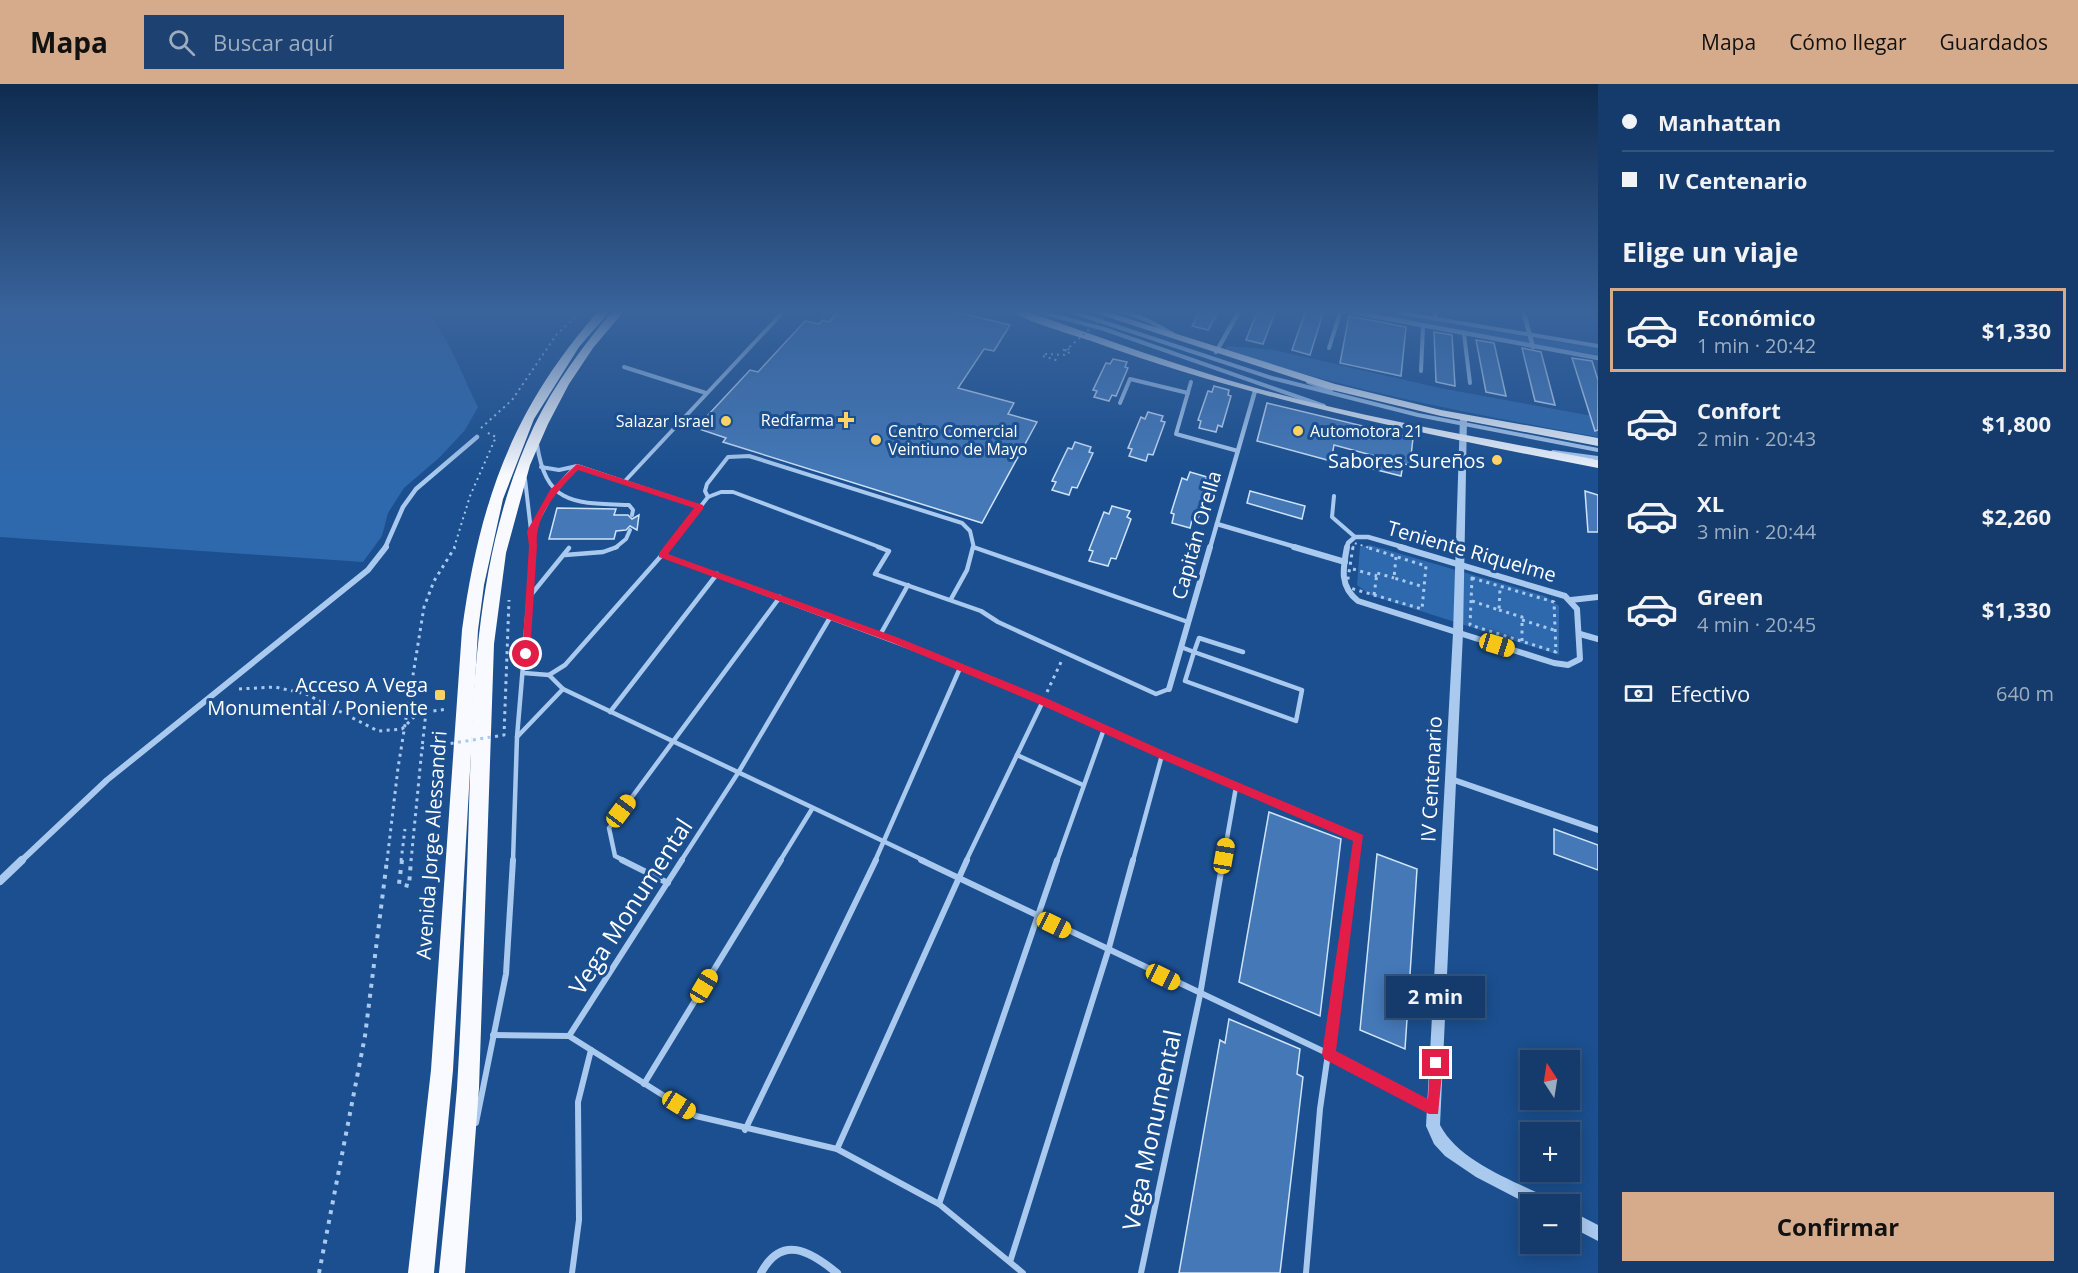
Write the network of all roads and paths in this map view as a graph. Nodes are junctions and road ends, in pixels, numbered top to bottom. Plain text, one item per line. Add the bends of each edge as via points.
1 (536, 365) edge
2 (559, 365) edge
3 (574, 365) edge
4 (732, 365) edge
5 (1174, 365) edge
6 (1209, 365) edge
7 (1228, 365) edge
8 (1259, 365) edge
9 (1421, 365) edge
10 (1468, 365) edge
11 (624, 368) dead end
12 (1421, 371) dead end
13 (1286, 374) junction
14 (1191, 382) dead end
15 (1470, 382) dead end
16 (1255, 391) junction
17 (706, 393) junction
18 (1188, 393) junction
19 (1359, 401) junction
20 (1120, 403) dead end
21 (1336, 410) junction
22 (1463, 421) junction
23 (536, 432) junction
24 (477, 437) dead end
25 (1464, 438) junction
26 (1598, 442) edge
27 (1526, 450) junction
28 (1598, 450) edge
29 (1238, 451) junction
30 (1598, 458) edge
31 (524, 461) junction
32 (1598, 464) edge
33 (577, 466) junction
34 (541, 467) junction
35 (624, 482) junction
36 (554, 490) junction
37 (1334, 496) dead end
38 (708, 497) junction
39 (700, 507) junction
40 (632, 515) dead end
41 (1217, 524) junction
42 (630, 530) dead end
43 (531, 531) junction
44 (1355, 537) junction
45 (569, 548) dead end
46 (976, 548) junction
47 (565, 555) junction
48 (663, 555) junction
49 (1396, 555) junction
50 (1345, 562) junction
51 (1461, 564) junction
52 (1350, 568) junction
53 (717, 574) junction
54 (1377, 576) junction
55 (1394, 578) junction
56 (908, 585) junction
57 (1500, 586) junction
58 (1424, 587) junction
59 (530, 596) junction
60 (1374, 596) junction
61 (780, 597) junction
62 (1598, 597) edge
63 (951, 599) junction
64 (509, 600) dead end
65 (1571, 600) junction
66 (1471, 601) junction
67 (1499, 610) junction
68 (831, 616) junction
69 (1522, 620) junction
70 (1188, 622) junction
71 (1555, 630) junction
72 (1458, 633) junction
73 (1580, 634) junction
74 (880, 635) junction
75 (1598, 639) edge
76 (1522, 642) junction
77 (1181, 647) junction
78 (1194, 652) junction
79 (1243, 652) dead end
80 (1066, 653) junction
81 (960, 668) junction
82 (524, 673) junction
83 (549, 675) junction
84 (563, 689) junction
85 (1169, 689) joint
86 (213, 694) junction
87 (1043, 701) junction
88 (465, 707) junction
89 (610, 712) junction
90 (426, 714) junction
91 (404, 728) junction
92 (1104, 729) junction
93 (517, 737) junction
94 (673, 742) junction
95 (422, 748) junction
96 (1017, 755) junction
97 (1162, 755) junction
98 (738, 773) junction
99 (1451, 779) junction
100 (1083, 786) junction
101 (1236, 787) junction
102 (812, 809) junction
103 (405, 829) dead end
104 (1598, 830) edge
105 (884, 843) junction
106 (958, 879) junction
107 (0, 881) edge
108 (668, 883) junction
109 (1037, 916) junction
110 (1108, 951) junction
111 (1200, 994) junction
112 (493, 1035) junction
113 (568, 1036) junction
114 (591, 1050) junction
115 (1329, 1054) junction
116 (644, 1084) junction
117 (1434, 1109) junction
118 (745, 1130) junction
119 (473, 1135) dead end
120 (471, 1146) dead end
121 (837, 1149) junction
122 (1526, 1194) edge
123 (460, 1202) junction
124 (939, 1204) junction
125 (1580, 1224) edge
126 (1598, 1233) edge
127 (1010, 1263) junction
128 (319, 1273) edge
129 (421, 1273) edge
130 (452, 1273) edge
131 (572, 1273) edge
132 (761, 1273) edge
133 (837, 1273) edge
134 (1023, 1273) edge
135 (1141, 1273) edge
136 (1306, 1273) edge

1 - 91 path via 512,400 479,430 496,437 470,496 455,546 428,594
2 - 88 highway, Avenida Jorge Alessandri via 516,443 495,496 474,593
3 - 23 highway
4 - 17 lane
5 - 16 main road
6 - 21 lane
7 - 19 lane
8 - 13 main road
9 - 12 lane
10 - 15 lane
11 - 17 lane
13 - 19 lane
13 - 22 main road
14 - 18 lane
16 - 21 main road
16 - 29 street, Capitán Orella
17 - 35 lane
18 - 20 lane via 1130,379
18 - 29 lane via 1176,434
19 - 22 lane
21 - 25 main road
22 - 25 street, IV Centenario
22 - 26 main road
22 - 28 lane
23 - 31 highway
23 - 34 lane
24 - 86 street via 416,489 378,560
25 - 27 main road
25 - 51 street, IV Centenario
27 - 30 lane
27 - 32 main road
29 - 41 street, Capitán Orella
31 - 43 lane
31 - 123 highway via 500,543 488,622 470,1066
33 - 34 lane via 559,470
33 - 35 lane
33 - 36 lane
34 - 36 lane via 546,484
35 - 39 lane
36 - 40 lane via 580,503 629,505
36 - 43 lane
37 - 44 lane via 1332,516
38 - 39 lane
38 - 46 lane via 707,484 728,457 749,456 962,523 969,528
38 - 56 lane via 733,492 889,551 875,574
39 - 48 lane
41 - 50 street
41 - 70 street, Capitán Orella
42 - 47 lane via 624,542 609,551
43 - 59 lane
44 - 50 street, Teniente Riquelme via 1348,543
44 - 51 street, Teniente Riquelme via 1368,537
45 - 47 lane
46 - 63 lane
46 - 70 lane
47 - 59 lane
48 - 53 lane
48 - 83 lane via 565,665
49 - 52 path via 1354,543
49 - 55 path
49 - 58 path via 1426,566
50 - 72 street, Teniente Riquelme via 1343,584 1364,604
51 - 65 street, Teniente Riquelme
51 - 72 street, IV Centenario
52 - 54 path
52 - 60 path via 1347,585
53 - 61 lane
53 - 89 lane
54 - 55 path
54 - 60 path
55 - 58 path
56 - 63 lane
56 - 74 lane
57 - 66 path via 1472,578
57 - 67 path
57 - 71 path via 1554,602
58 - 60 path via 1420,610
59 - 82 lane
61 - 68 lane
61 - 94 lane
62 - 65 street
63 - 80 lane
64 - 95 path, bridge via 504,735
65 - 73 street, Teniente Riquelme via 1577,609
66 - 67 path
66 - 76 path via 1470,626
67 - 69 path via 1522,616
68 - 74 lane
68 - 98 lane, Vega Monumental
69 - 71 path
69 - 76 path
70 - 77 street, Capitán Orella
71 - 76 path via 1556,652
72 - 73 street, Teniente Riquelme via 1568,665 1580,658
72 - 99 street, IV Centenario
73 - 75 street
74 - 81 lane
77 - 78 lane
77 - 85 street, Capitán Orella
78 - 78 lane via 1302,690 1296,721 1185,681
78 - 79 lane via 1200,638
80 - 85 lane via 1156,694
80 - 87 path
81 - 87 lane
81 - 105 lane
82 - 83 lane
82 - 93 lane
83 - 84 lane
84 - 89 lane
84 - 93 lane
86 - 91 path via 275,687 306,694 378,731
86 - 107 street via 107,780
87 - 92 lane
87 - 96 lane
88 - 90 path
88 - 129 highway, Avenida Jorge Alessandri via 438,1124
89 - 94 lane
90 - 91 path via 417,714
90 - 95 path
91 - 128 path via 364,1036
92 - 97 lane
92 - 100 lane
93 - 112 lane via 510,937
94 - 98 lane
94 - 108 lane via 609,828 615,856
95 - 103 path, bridge via 409,886 399,884
96 - 100 lane
96 - 106 lane
97 - 101 lane
97 - 110 lane
98 - 102 lane
98 - 108 lane, Vega Monumental
99 - 104 street
99 - 117 street, IV Centenario
100 - 109 lane
101 - 111 lane, Vega Monumental
101 - 115 lane via 1359,838
102 - 105 lane
102 - 116 lane
105 - 106 lane
105 - 118 lane
106 - 109 lane
106 - 121 lane
108 - 113 lane, Vega Monumental
109 - 110 lane
109 - 124 lane
110 - 111 lane
110 - 127 lane
111 - 115 lane
111 - 135 lane, Vega Monumental
112 - 113 lane
112 - 119 lane
113 - 114 lane
114 - 116 lane
114 - 131 lane via 578,1102 579,1220
115 - 117 lane
115 - 136 lane via 1320,1109
116 - 118 lane via 696,1116
117 - 122 street, IV Centenario via 1433,1126 1440,1141 1456,1156
118 - 121 lane
120 - 123 lane
121 - 124 lane
123 - 130 highway
124 - 127 lane
125 - 126 street
127 - 134 lane
132 - 133 street via 769,1259 790,1248 800,1248

